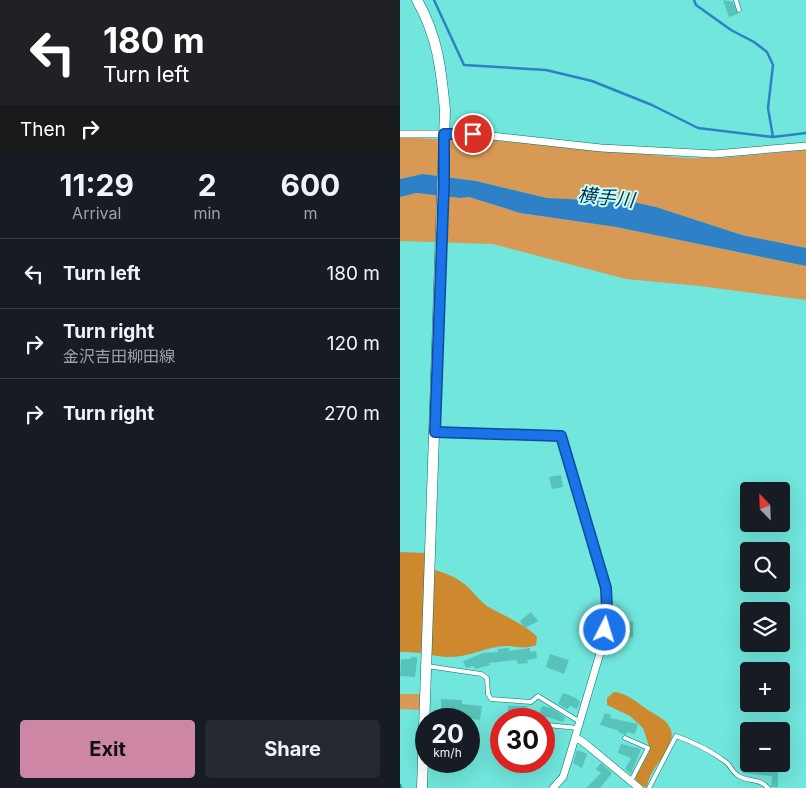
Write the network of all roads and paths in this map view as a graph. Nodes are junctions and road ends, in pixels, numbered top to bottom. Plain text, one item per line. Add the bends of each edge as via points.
1 (418, 0) edge
2 (736, 0) edge
3 (739, 10) dead end
4 (400, 134) edge
5 (444, 134) junction
6 (806, 146) edge
7 (435, 432) junction
8 (427, 666) junction
9 (426, 708) edge
10 (555, 725) edge
11 (579, 725) junction
12 (576, 738) junction
13 (625, 738) dead end
14 (423, 773) edge
15 (631, 781) junction
16 (422, 788) edge
17 (553, 788) edge
18 (639, 788) edge
19 (649, 788) edge
20 (768, 788) edge

1 - 5 main road via 440,58
2 - 3 lane
4 - 5 street
5 - 6 street via 714,154
5 - 7 main road
7 - 8 main road
7 - 11 street via 561,436 606,595 607,609 603,643
8 - 9 main road
8 - 11 lane via 481,674 487,678 491,699 531,702 538,696
10 - 11 lane
11 - 12 street
12 - 15 street
12 - 17 street via 563,777
13 - 15 lane via 648,748
14 - 16 main road
15 - 18 street
19 - 20 lane via 676,736 727,762 736,774 760,781

